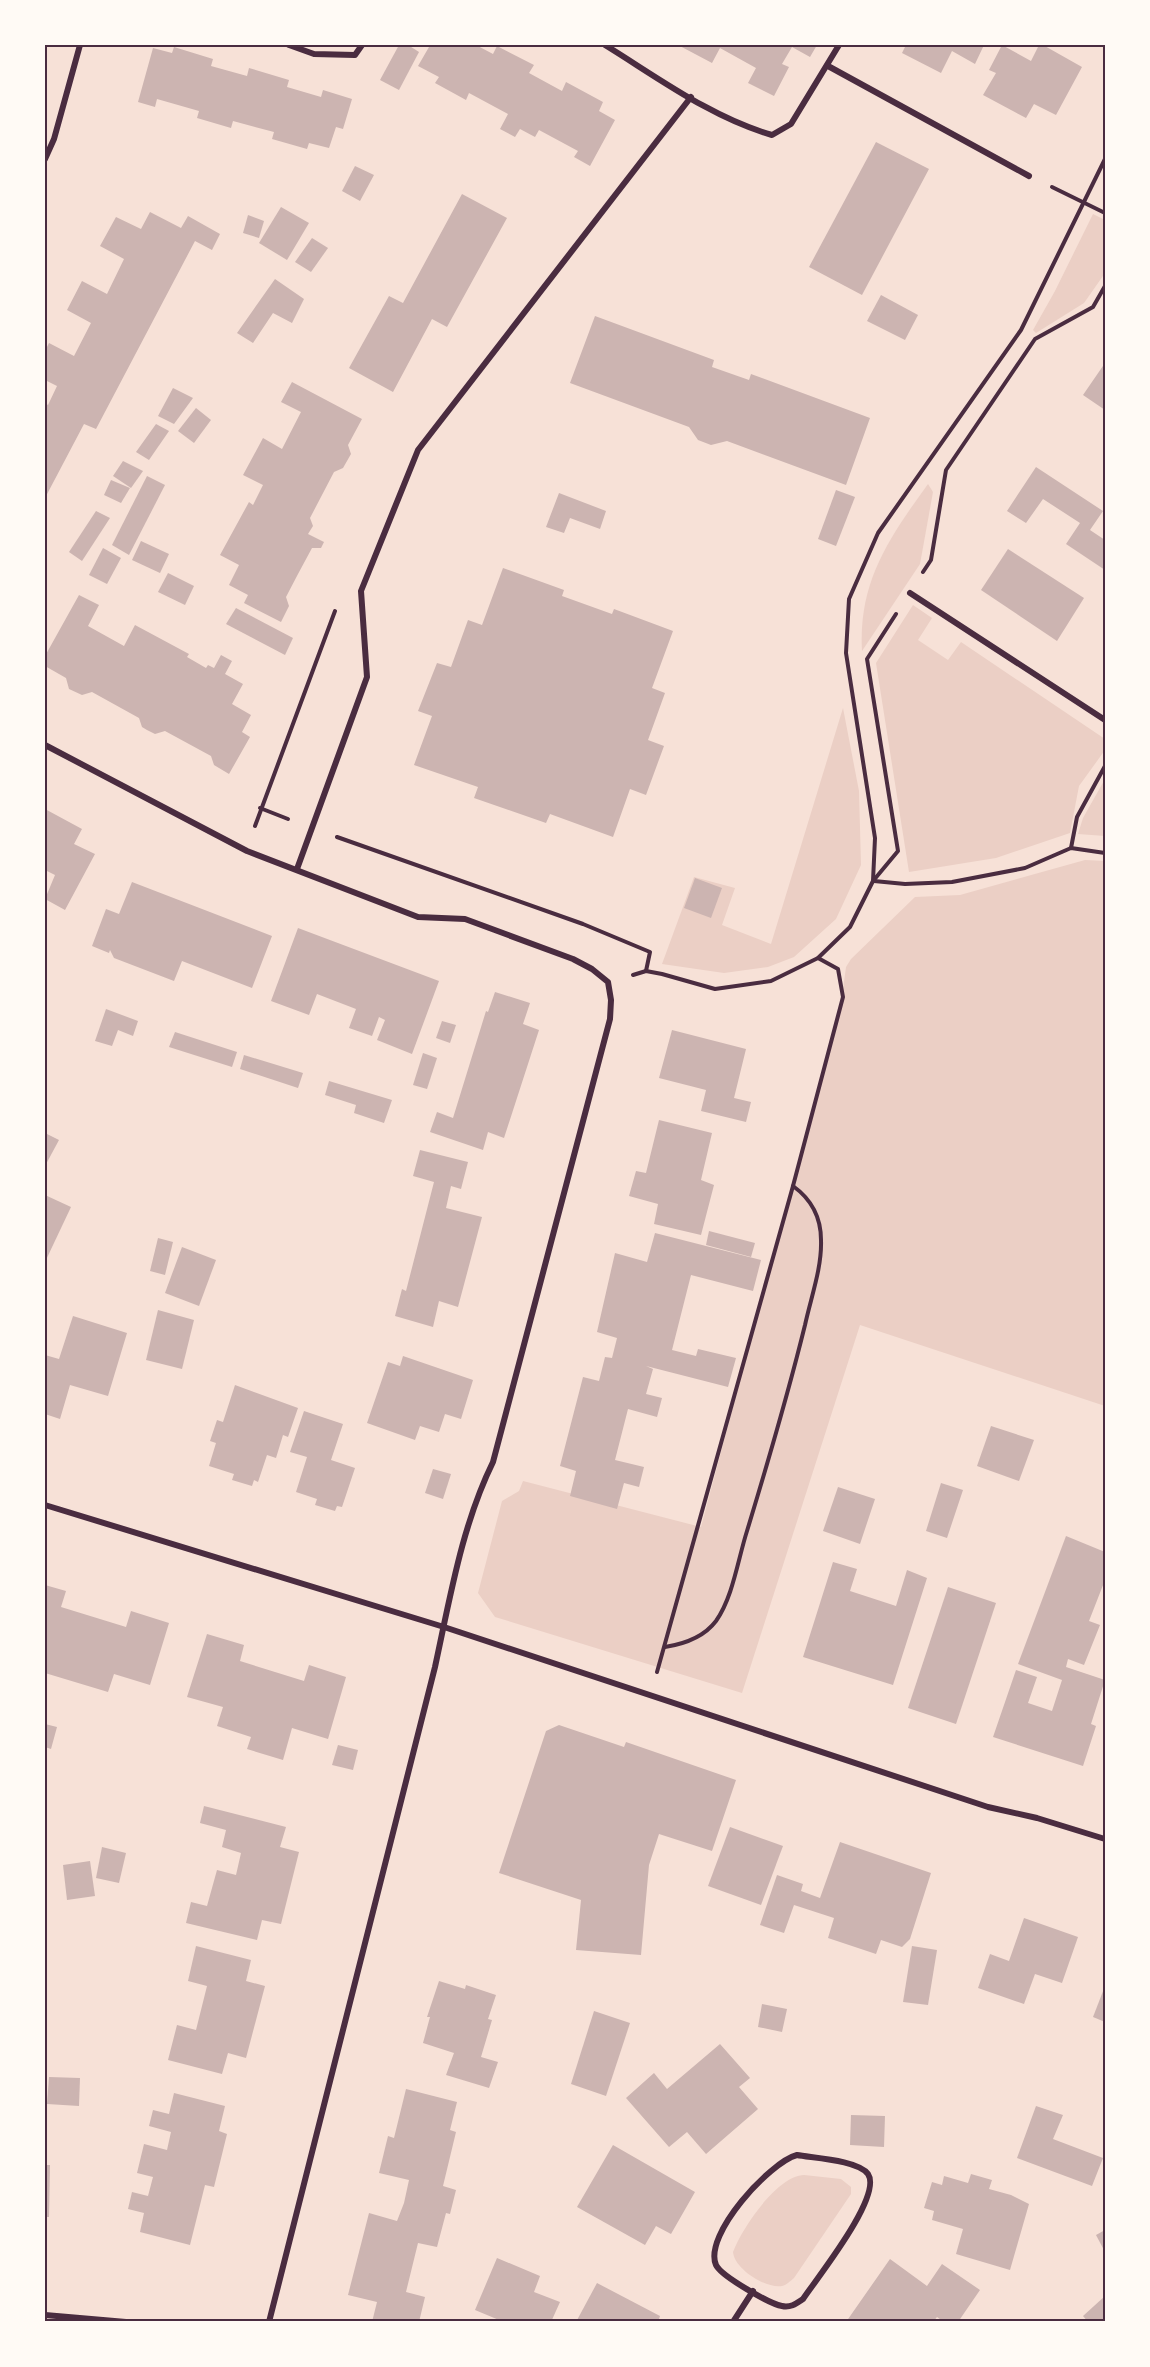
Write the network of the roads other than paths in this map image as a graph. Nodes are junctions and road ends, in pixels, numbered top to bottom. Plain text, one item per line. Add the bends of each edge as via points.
1 (80, 45) edge
2 (289, 45) edge
3 (362, 45) edge
4 (605, 45) edge
5 (839, 45) edge
6 (828, 66) junction
7 (691, 97) junction
8 (45, 159) edge
9 (1029, 176) road end
10 (910, 593) road end
11 (1105, 720) edge
12 (45, 745) edge
13 (297, 869) junction
14 (45, 1505) edge
15 (444, 1626) junction
16 (1105, 1839) edge
17 (753, 2291) junction
18 (45, 2315) edge
19 (126, 2322) edge
20 (269, 2322) edge
21 (734, 2322) edge

1 - 8 street
2 - 3 street via 314,54 355,55
4 - 7 street
5 - 6 street
6 - 7 street via 791,124 772,135 754,130
6 - 9 street
7 - 13 street via 418,450 361,591 367,677
10 - 11 street
12 - 13 street via 247,851
13 - 15 street via 418,917 465,918 573,959 608,982 610,1019 493,1462 479,1490
14 - 15 street
15 - 16 street via 988,1807
15 - 20 street
17 - 17 street via 726,2275 717,2265 714,2253 722,2232 746,2195 781,2162 796,2155 843,2162 867,2173 869,2193 858,2217 803,2299 783,2306
17 - 21 street
18 - 19 street

